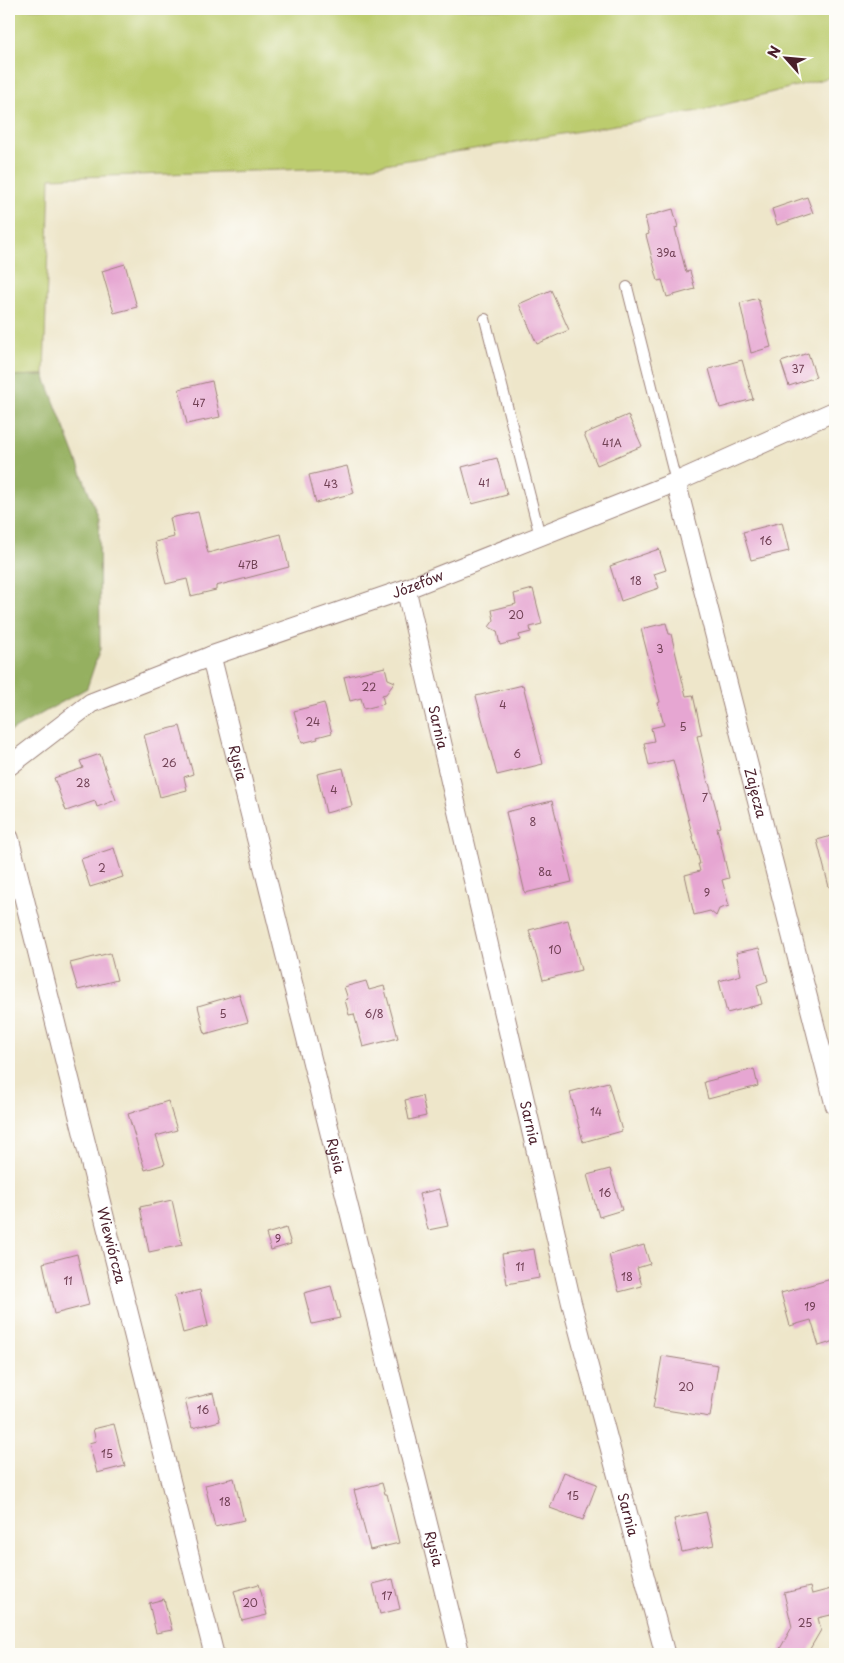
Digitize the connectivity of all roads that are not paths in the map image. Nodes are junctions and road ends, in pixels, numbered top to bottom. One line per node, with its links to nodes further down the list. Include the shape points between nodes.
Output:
1 (627, 287): 4 (lane)
2 (486, 319): 5 (lane)
3 (835, 411): 4 (street, Józefów)
4 (676, 482): 5 (street, Józefów); 10 (street, Zajęcza)
5 (540, 536): 6 (street, Józefów)
6 (406, 589): 7 (street, Józefów); 13 (street, Sarnia, via 571,1301)
7 (211, 656): 8 (street, Józefów, via 92,704); 12 (street, Rysia)
8 (9, 766)
9 (9, 838): 11 (street, Wiewiórcza)
10 (835, 1105)
11 (214, 1654)
12 (460, 1654)
13 (666, 1654)

